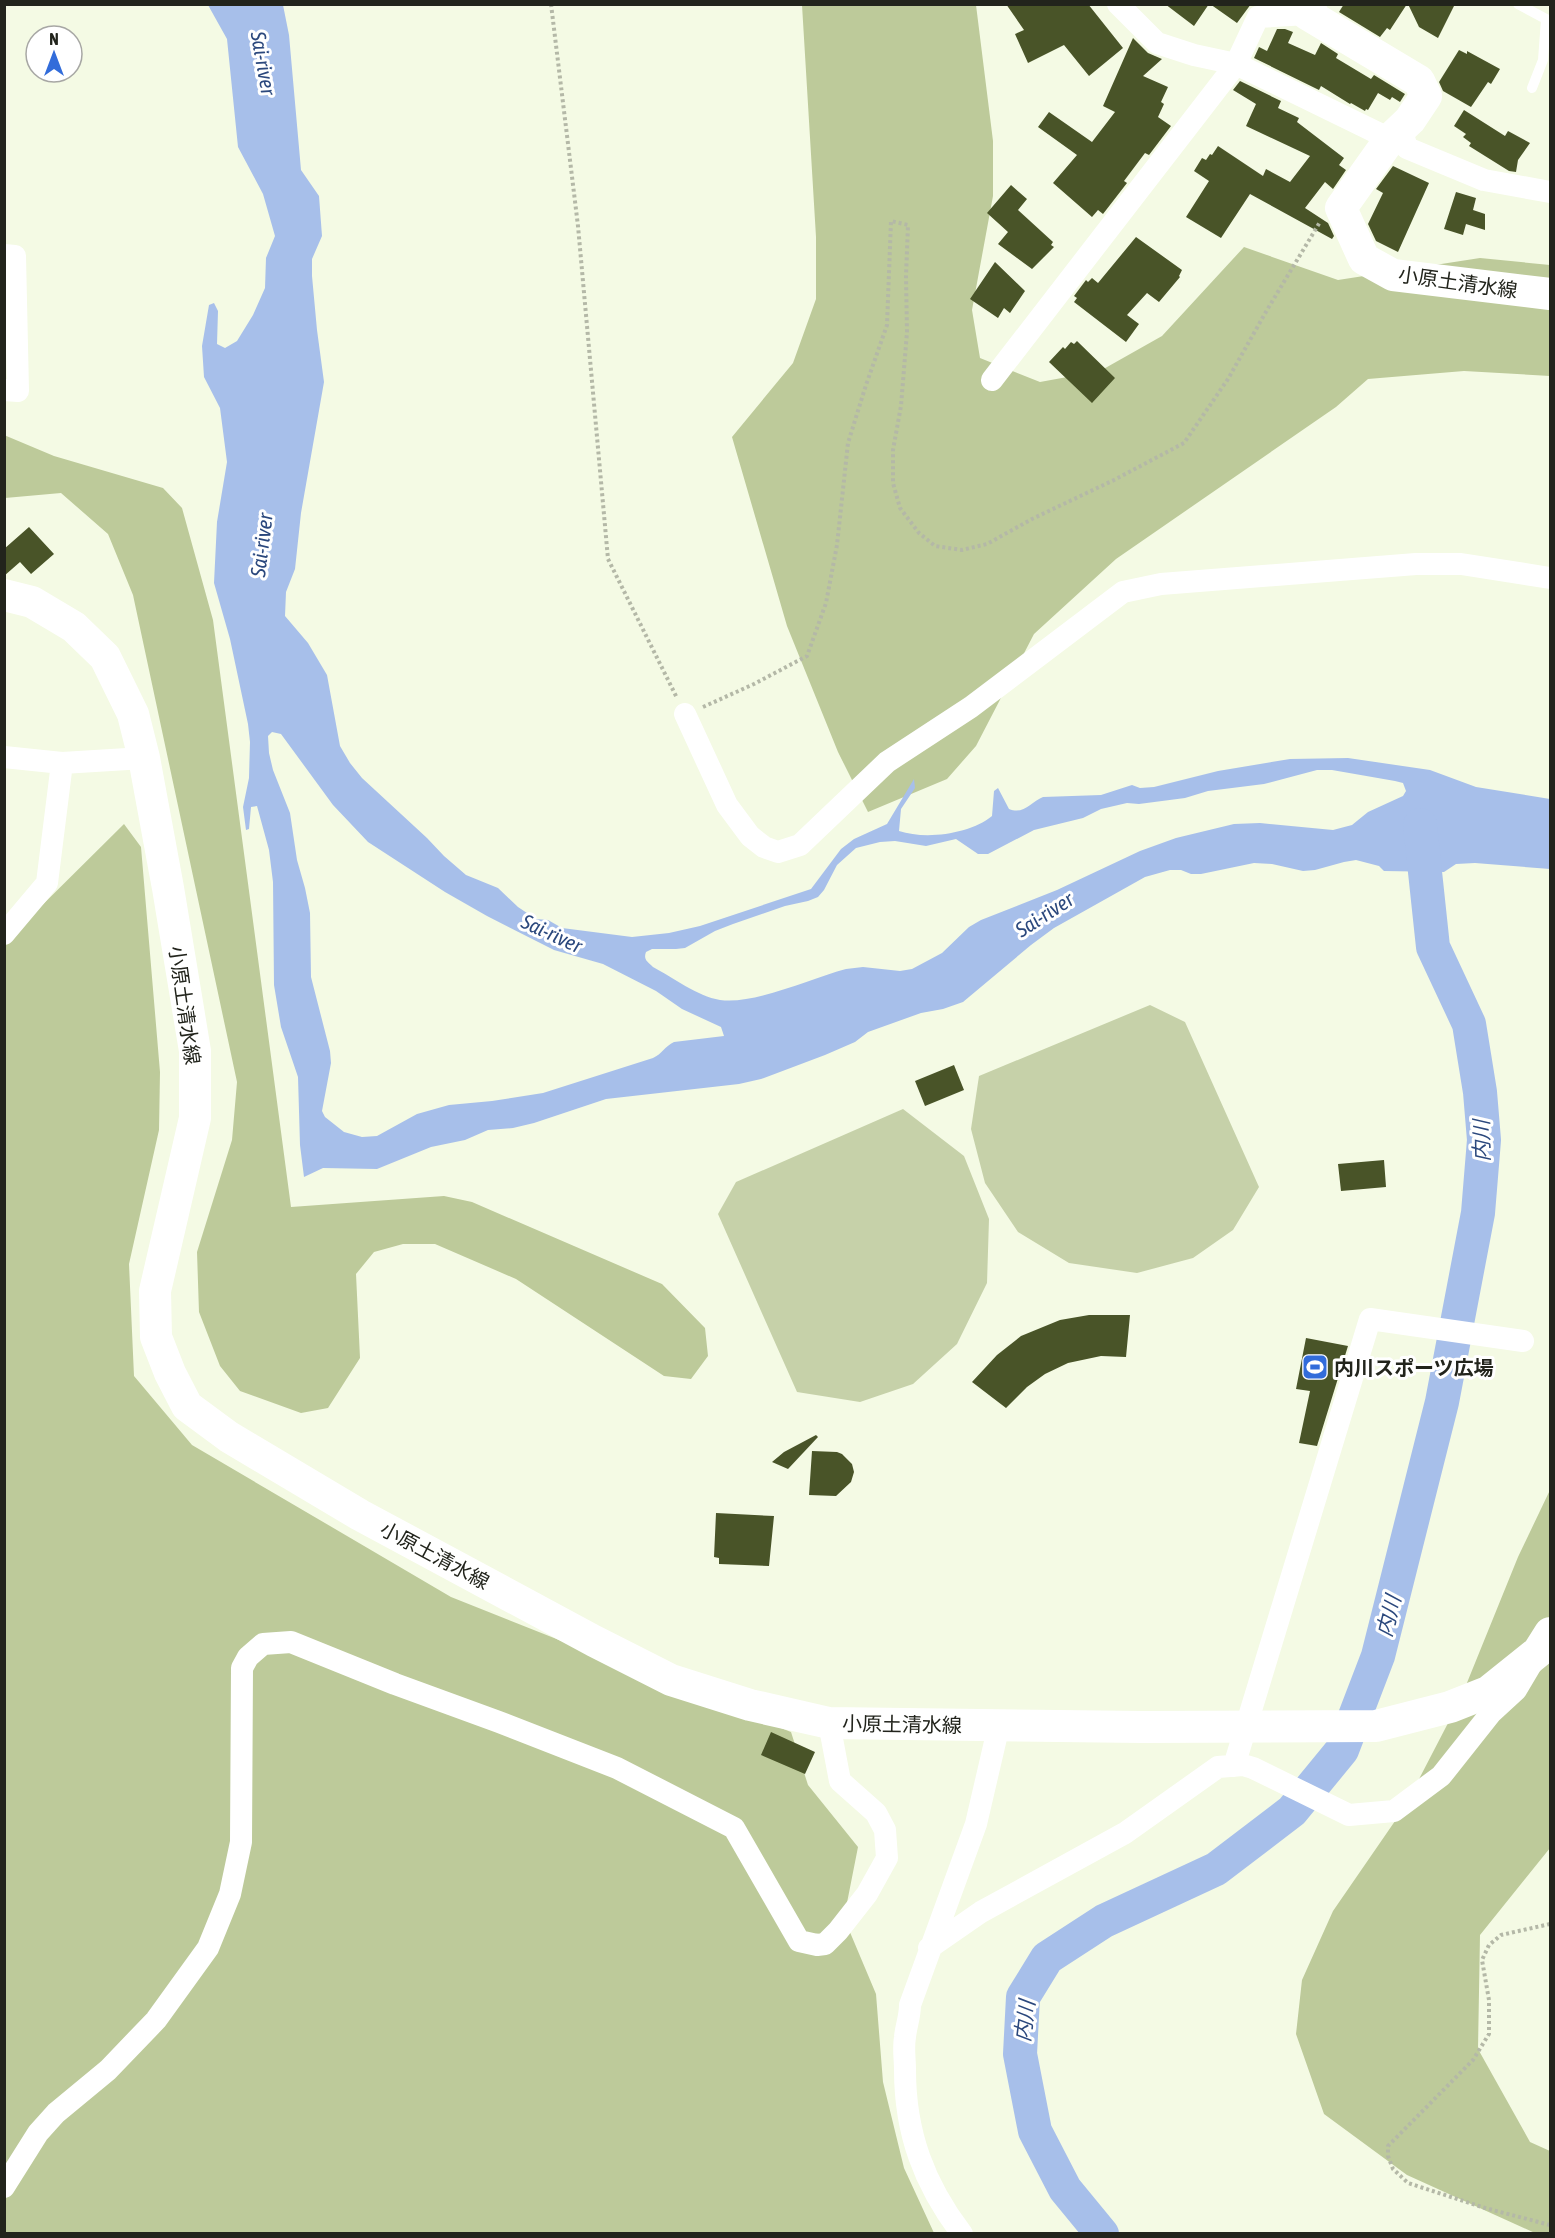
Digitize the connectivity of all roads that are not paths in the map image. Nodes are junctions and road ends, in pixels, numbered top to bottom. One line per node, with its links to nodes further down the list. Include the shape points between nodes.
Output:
1 (1118, 4): 5 (street, via 1157,43)
2 (1518, 4): 4 (lane)
3 (1309, 9): 5 (street, via 1258,17); 7 (main road, via 1419,81 1426,96)
4 (1549, 18): 6 (lane, via 1543,60)
5 (1236, 64): 7 (street); 11 (street)
6 (1532, 88)
7 (1395, 134): 8 (street, via 1407,148 1484,180); 10 (main road, 小原土清水線, via 1341,208 1364,259 1393,276)
8 (1551, 192)
9 (4, 255): 12 (street, via 15,256 18,391)
10 (1551, 294)
11 (992, 380)
12 (4, 390)
13 (1551, 578): 15 (street, via 1461,564 1416,564 1161,584 1123,592 971,707 887,762 800,845 777,852 750,836 727,805)
14 (4, 595): 17 (main road, 小原土清水線, via 32,602 74,627 105,657 134,714)
15 (685, 714)
16 (4, 757): 18 (street)
17 (144, 758): 18 (street); 22 (main road, 小原土清水線, via 195,1051 195,1118 155,1291 156,1337 188,1406 229,1437 360,1515 662,1675 750,1705)
18 (62, 763): 19 (street, via 47,883)
19 (4, 934)
20 (1523, 1341): 24 (street, via 1370,1319)
21 (1544, 1643): 23 (main road, 小原土清水線, via 1488,1692 1450,1707 1376,1726); 24 (street, via 1516,1690 1491,1713 1441,1776 1394,1811 1349,1815)
22 (829, 1723): 23 (main road, 小原土清水線); 26 (street, via 840,1781 876,1813 885,1830 886,1858 867,1894 825,1944 817,1945 799,1941 734,1828 617,1768 499,1722 291,1642 262,1644 242,1668 241,1842 230,1894 208,1948 156,2020 38,2133)
23 (999, 1725): 25 (street, via 976,1824)
24 (1244, 1767): 25 (street, via 1218,1767 1125,1833 981,1912)
25 (930, 1948): 27 (street, via 910,2005 904,2038 904,2097 915,2149 930,2185)
26 (4, 2187)
27 (962, 2234)

